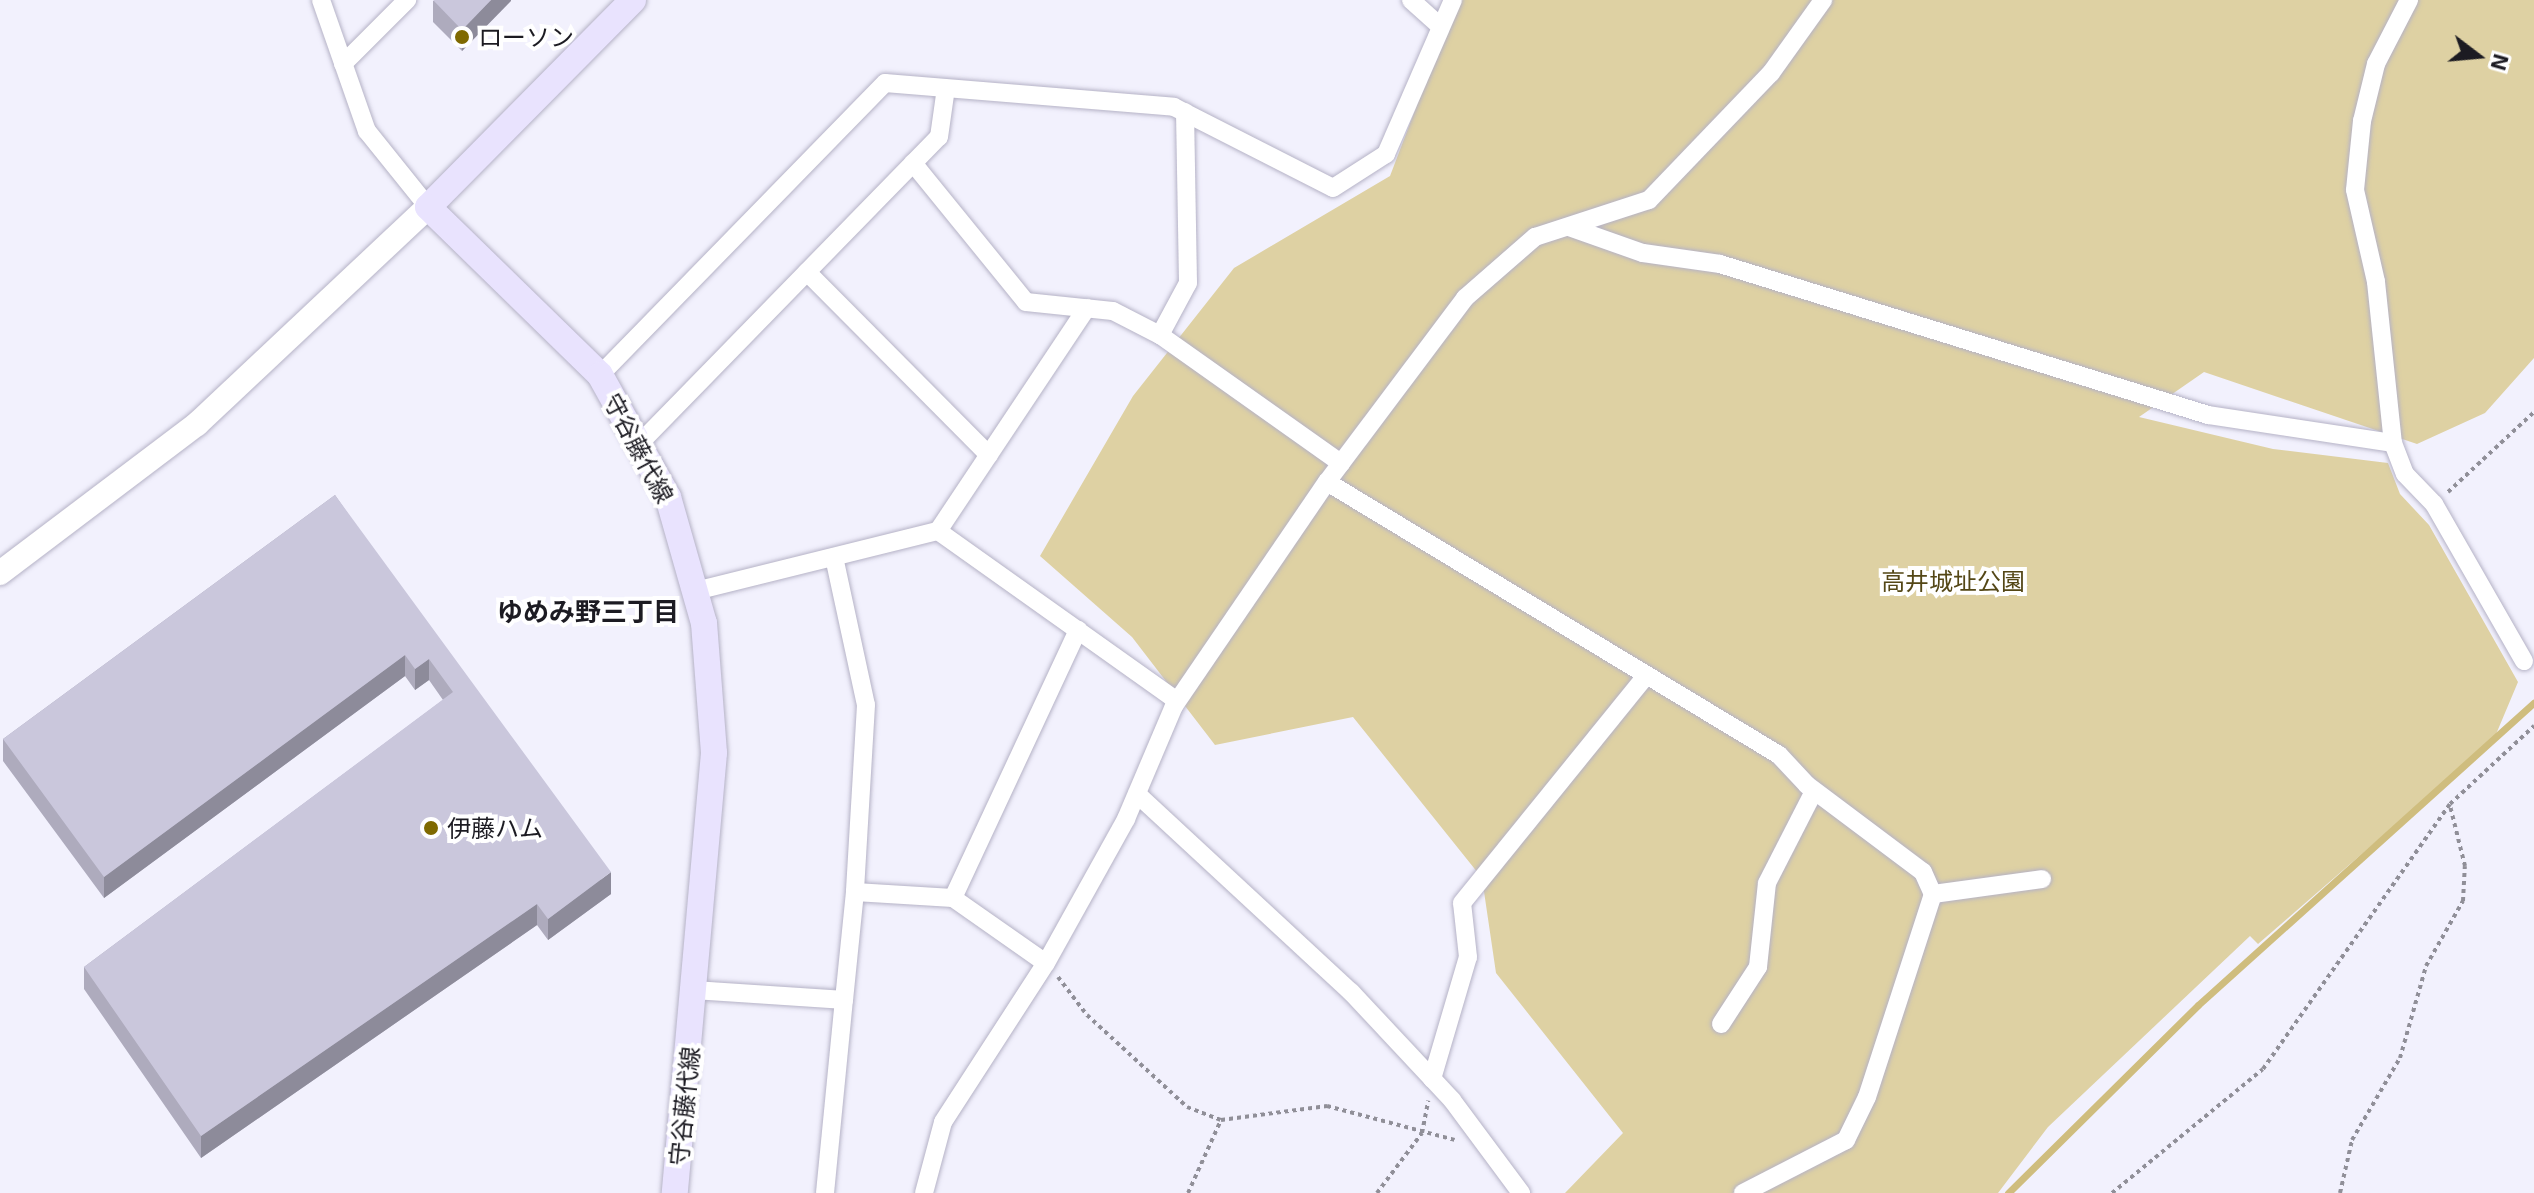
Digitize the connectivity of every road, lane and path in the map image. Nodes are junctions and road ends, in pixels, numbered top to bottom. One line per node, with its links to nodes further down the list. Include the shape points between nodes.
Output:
1 (321, 0): 9 (street)
2 (407, 0): 9 (street)
3 (633, 0): 13 (main road)
4 (1411, 0): 8 (street)
5 (1453, 0): 8 (street)
6 (1823, 0): 14 (street, via 1771,73 1649,200)
7 (2409, 0): 20 (street, via 2376,64 2362,121 2355,190 2376,282)
8 (1438, 24): 11 (street, via 1386,154 1333,188)
9 (343, 64): 13 (street, via 367,131)
10 (946, 88): 11 (street); 12 (street, via 939,137); 18 (street, via 885,83)
11 (1185, 112): 17 (street, via 1188,283)
12 (913, 163): 15 (street); 16 (street, via 1026,302)
13 (428, 207): 18 (main road, 守谷藤代線); 28 (street, via 197,424)
14 (1569, 227): 20 (street, via 1643,253 1720,264 2208,415); 23 (street, via 1535,237 1465,298)
15 (807, 272): 21 (street); 22 (street)
16 (1087, 308): 17 (street, via 1113,311); 22 (street)
17 (1160, 335): 23 (street)
18 (600, 375): 21 (main road, 守谷藤代線)
19 (2534, 412): 25 (path)
20 (2393, 443): 25 (street, via 2405,474)
21 (639, 444): 29 (main road, 守谷藤代線, via 668,497)
22 (989, 455): 26 (street)
23 (1341, 463): 24 (street)
24 (1327, 482): 32 (street); 33 (street)
25 (2434, 504): 31 (street)
26 (938, 531): 27 (street); 30 (street)
27 (834, 557): 29 (street); 39 (street, via 866,705)
28 (0, 573)
29 (695, 591): 43 (main road, 守谷藤代線, via 704,623 714,753)
30 (1078, 630): 33 (street); 41 (street)
31 (2524, 661)
32 (1645, 677): 35 (street, via 1779,755); 46 (street, via 1462,903 1468,957)
33 (1177, 701): 36 (street)
34 (2534, 726): 37 (path)
35 (1814, 791): 40 (street, via 1923,872); 45 (street, via 1767,883 1758,967)
36 (1137, 794): 42 (street); 46 (street, via 1351,992)
37 (2450, 804): 57 (path, via 2263,1069); 58 (path, via 2465,866 2463,901 2426,966 2400,1058 2352,1140)
38 (2042, 879): 40 (street)
39 (855, 892): 41 (street); 44 (street)
40 (1933, 894): 56 (street, via 1867,1097 1846,1140)
41 (953, 898): 42 (street)
42 (1046, 963): 47 (path, via 1087,1015 1187,1107); 52 (street, via 943,1122)
43 (695, 990): 44 (street); 50 (main road, 守谷藤代線)
44 (844, 1000): 51 (street)
45 (1721, 1024)
46 (1432, 1079): 48 (path); 49 (street)
47 (1221, 1120): 48 (path, via 1327,1106); 53 (path)
48 (1422, 1133): 49 (path); 54 (path)
49 (1488, 1147): 55 (street)
50 (675, 1193)
51 (825, 1193)
52 (924, 1193)
53 (1188, 1193)
54 (1377, 1193)
55 (1521, 1193)
56 (1743, 1193)
57 (2112, 1193)
58 (2340, 1193)

